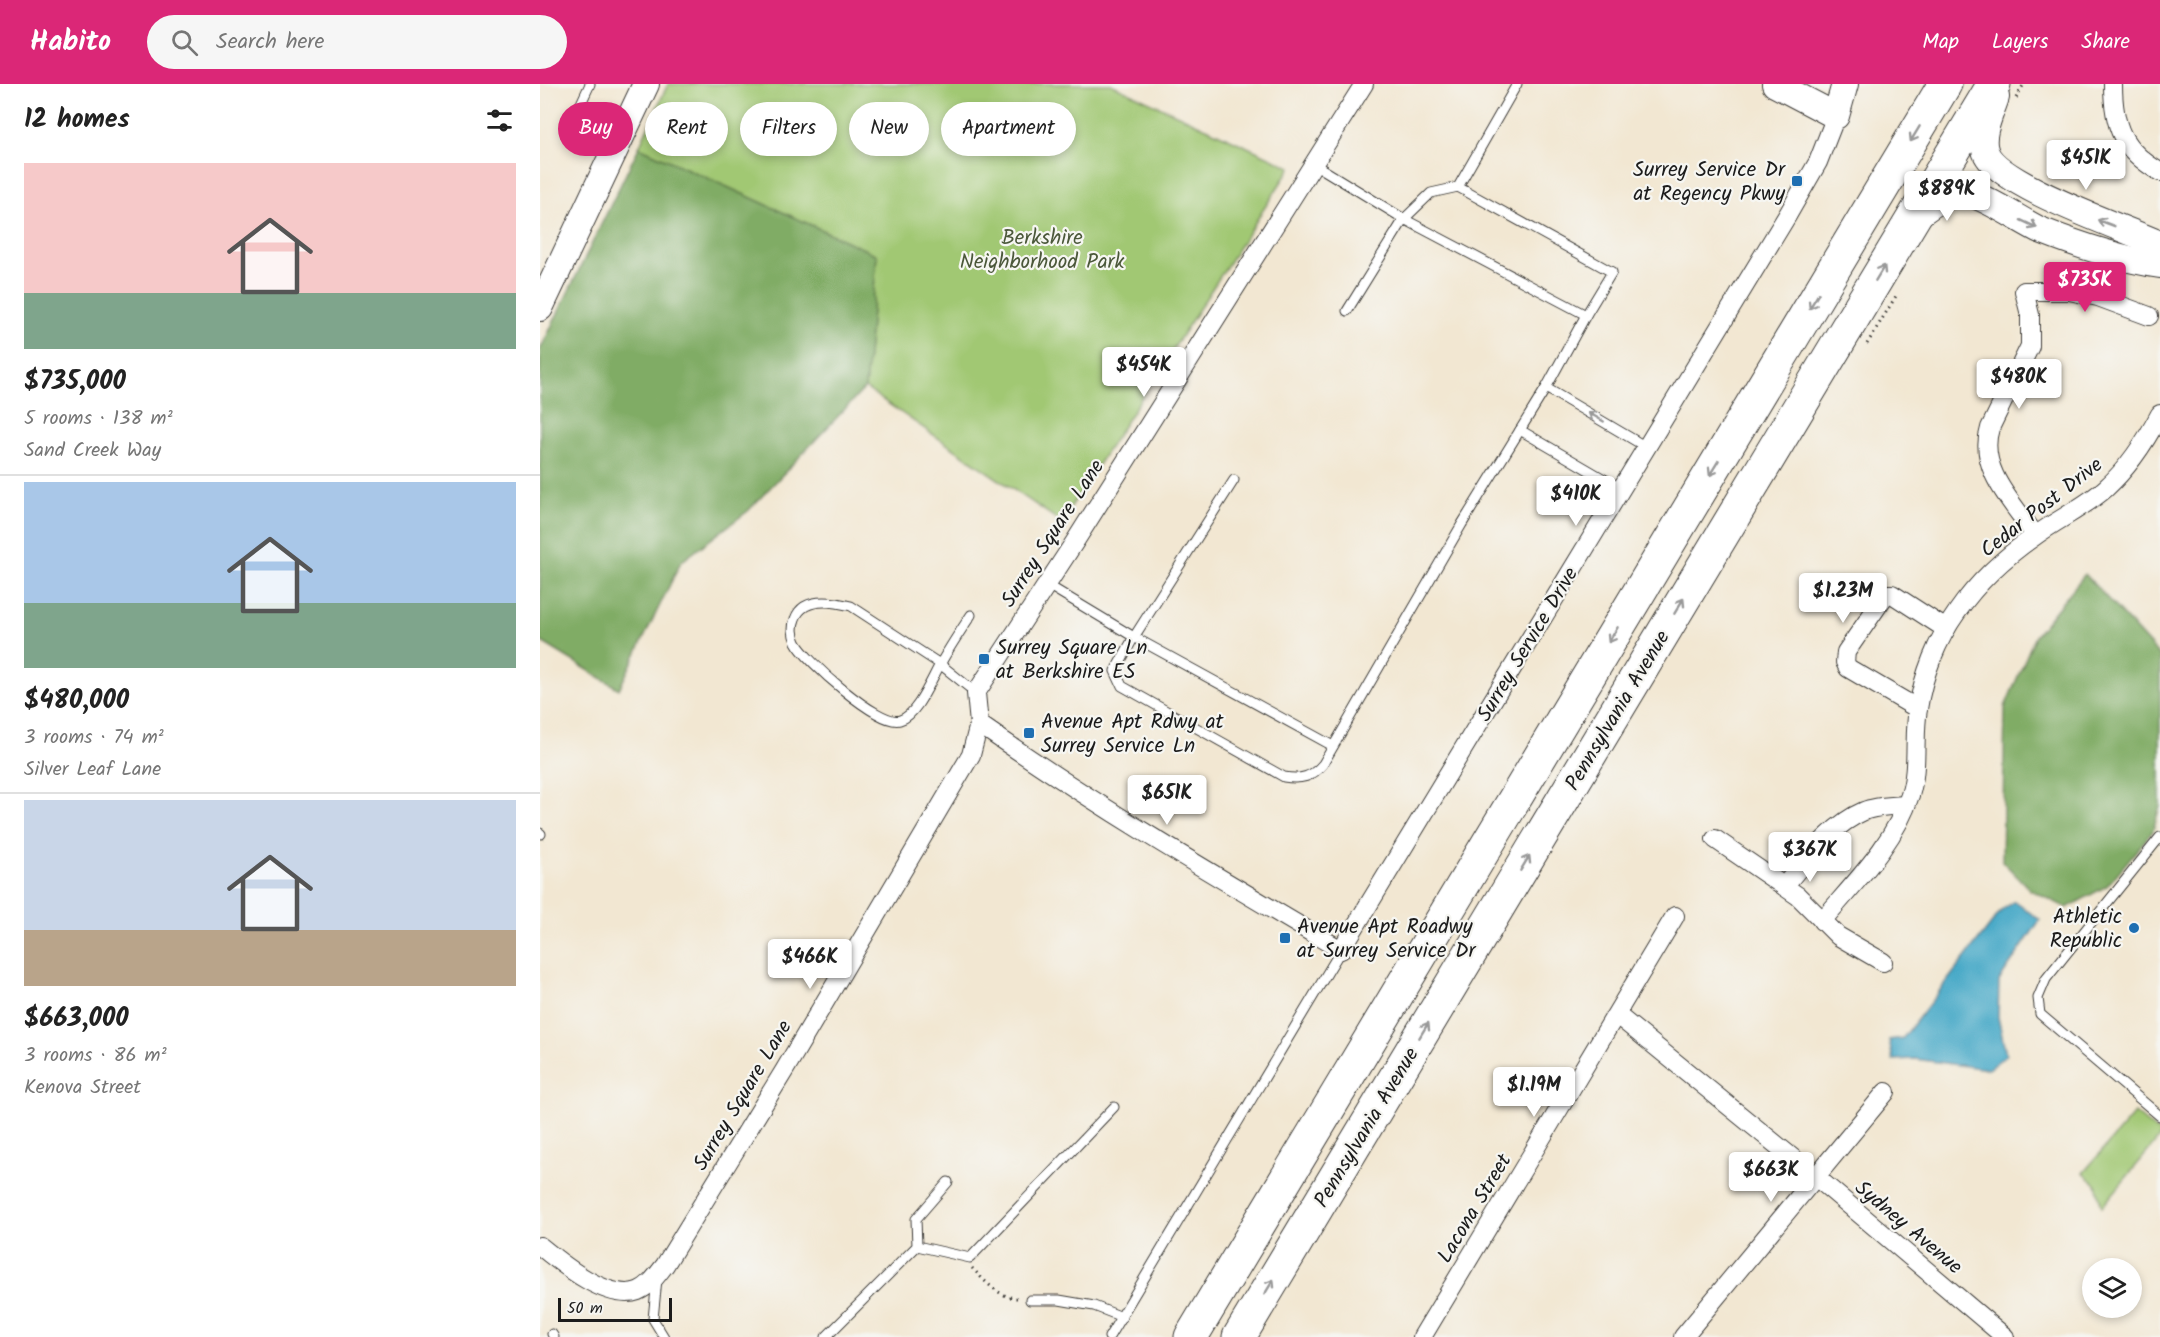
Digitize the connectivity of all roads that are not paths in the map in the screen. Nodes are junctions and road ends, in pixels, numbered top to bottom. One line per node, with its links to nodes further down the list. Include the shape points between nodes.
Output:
1 (590, 84): 11 (lane)
2 (646, 84): 12 (street)
3 (1364, 84): 15 (street, Surrey Square Lane)
4 (1517, 84): 17 (lane)
5 (1775, 84): 13 (street)
6 (1845, 84): 13 (street, Surrey Service Drive)
7 (1945, 84): 64 (highway, Pennsylvania Avenue, one-way to 64)
8 (1994, 84): 18 (highway, Pennsylvania Avenue)
9 (2001, 84): 20 (street, one-way to 9, via 2071,208 1990,162 1984,138)
10 (2113, 84): 16 (street, via 2118,129 2139,158)
11 (582, 102)
12 (633, 111)
13 (1836, 116): 29 (street, Surrey Service Drive, via 1802,189)
14 (612, 156): 22 (street)
15 (1314, 164): 19 (lane); 33 (street, Surrey Square Lane)
16 (2160, 172)
17 (1458, 187): 19 (lane, via 1431,193); 24 (lane, via 1612,273)
18 (1913, 218): 21 (street, one-way to 21, via 1947,196 1966,193 2040,230); 65 (highway, Pennsylvania Avenue, one-way to 18)
19 (1404, 219): 23 (lane); 24 (lane)
20 (2160, 244)
21 (2160, 265)
22 (540, 308)
23 (1347, 311)
24 (1586, 315): 26 (lane)
25 (2149, 316): 32 (street, via 2069,291 2024,291 2030,315 2030,346 1990,428 1987,457 1994,474)
26 (1546, 388): 28 (lane); 29 (lane, one-way to 26)
27 (2160, 414): 32 (street, Cedar Post Drive, via 2132,459 2106,488)
28 (1520, 430): 31 (lane); 41 (lane)
29 (1646, 447): 31 (street, Surrey Service Drive)
30 (1233, 480): 36 (lane)
31 (1621, 489): 48 (street, Surrey Service Drive)
32 (2036, 535): 35 (street, Cedar Post Drive, via 1991,573)
33 (1046, 584): 36 (lane); 38 (street, Surrey Square Lane)
34 (971, 615): 37 (lane)
35 (1946, 629): 39 (street, Cedar Post Drive, via 1929,668); 39 (street, via 1892,594 1886,594 1846,652 1848,668)
36 (1134, 637): 41 (lane); 41 (lane, via 1115,671 1122,686 1284,777 1314,775)
37 (940, 664): 37 (lane, via 851,606 818,602 804,606 794,622 796,642 809,659 842,689 891,720 908,716); 38 (lane)
38 (976, 693): 40 (street, Surrey Square Lane)
39 (1918, 709): 42 (street, Cedar Post Drive, via 1913,785)
40 (979, 724): 48 (street, via 1144,833); 58 (street, Surrey Square Lane, via 971,754)
41 (1333, 747)
42 (1906, 805): 45 (street, via 1868,809 1852,817 1815,849); 47 (street, Cedar Post Drive, via 1885,843)
43 (2160, 837): 53 (lane, via 2046,979 2038,998 2040,1014)
44 (1714, 839): 45 (street)
45 (1785, 885): 47 (street)
46 (1675, 916): 50 (street, Lacona Street)
47 (1822, 921): 49 (street, via 1846,942)
48 (1341, 950): 60 (lane)
49 (1882, 962)
50 (1617, 1015): 54 (street, Sydney Avenue); 66 (street, Lacona Street)
51 (1886, 1092): 54 (street)
52 (1114, 1107): 57 (lane, via 970,1258)
53 (2160, 1116)
54 (1816, 1177): 67 (street); 68 (street, Sydney Avenue)
55 (948, 1182): 57 (lane, via 916,1219)
56 (540, 1246): 58 (street, via 567,1268 615,1292 638,1291)
57 (917, 1246): 62 (lane)
58 (662, 1270): 61 (lane, via 653,1319)
59 (1028, 1298): 60 (lane, via 1094,1306)
60 (1122, 1317): 63 (lane)
61 (664, 1337)
62 (826, 1337)
63 (1109, 1337)
64 (1191, 1337)
65 (1239, 1337)
66 (1422, 1337)
67 (1683, 1337)
68 (2005, 1337)

